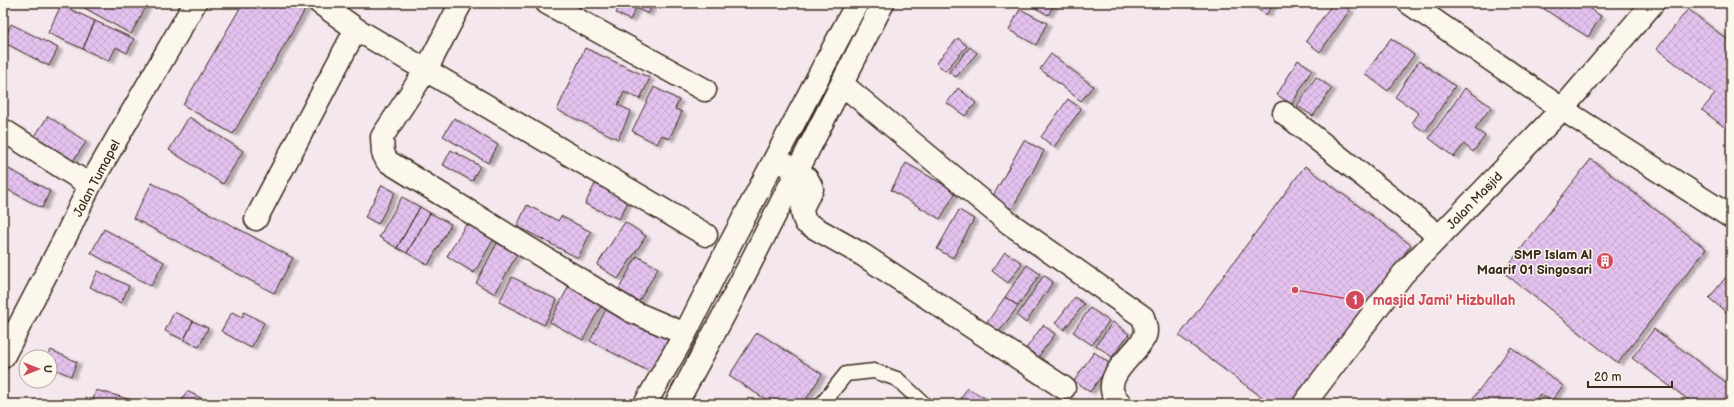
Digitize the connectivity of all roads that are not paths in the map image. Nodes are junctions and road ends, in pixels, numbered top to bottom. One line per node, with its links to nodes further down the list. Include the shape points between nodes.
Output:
1 (195, 3): 18 (street, Jalan Tumapel)
2 (320, 3): 9 (street)
3 (461, 3): 10 (street)
4 (547, 3): 12 (street)
5 (857, 3): 16 (street)
6 (883, 3): 11 (street)
7 (1409, 3): 13 (street)
8 (1653, 3): 13 (street, Jalan Masjid)
9 (356, 29): 10 (street); 20 (street)
10 (426, 70): 21 (street); 23 (street, via 382,137 383,153 387,161 631,311)
11 (842, 84): 17 (street); 30 (street, via 1009,223 1144,317 1147,329 1144,338 1119,368 1112,382 1112,391)
12 (705, 90)
13 (1562, 109): 19 (street); 22 (street, Jalan Masjid)
14 (1284, 113): 22 (street)
15 (3, 130): 18 (street)
16 (775, 159): 17 (street); 23 (street)
17 (797, 171): 25 (street, via 805,175 812,189 801,208 806,223 863,256); 27 (street)
18 (90, 185): 24 (street, Jalan Tumapel)
19 (1731, 217)
20 (256, 219)
21 (706, 235)
22 (1439, 236): 31 (street, Jalan Masjid, via 1403,274)
23 (685, 334): 26 (street)
24 (3, 357)
25 (1064, 388)
26 (645, 404)
27 (676, 404)
28 (822, 404): 29 (lane, via 846,374 874,371 897,379)
29 (924, 404)
30 (1121, 404)
31 (1304, 404)

